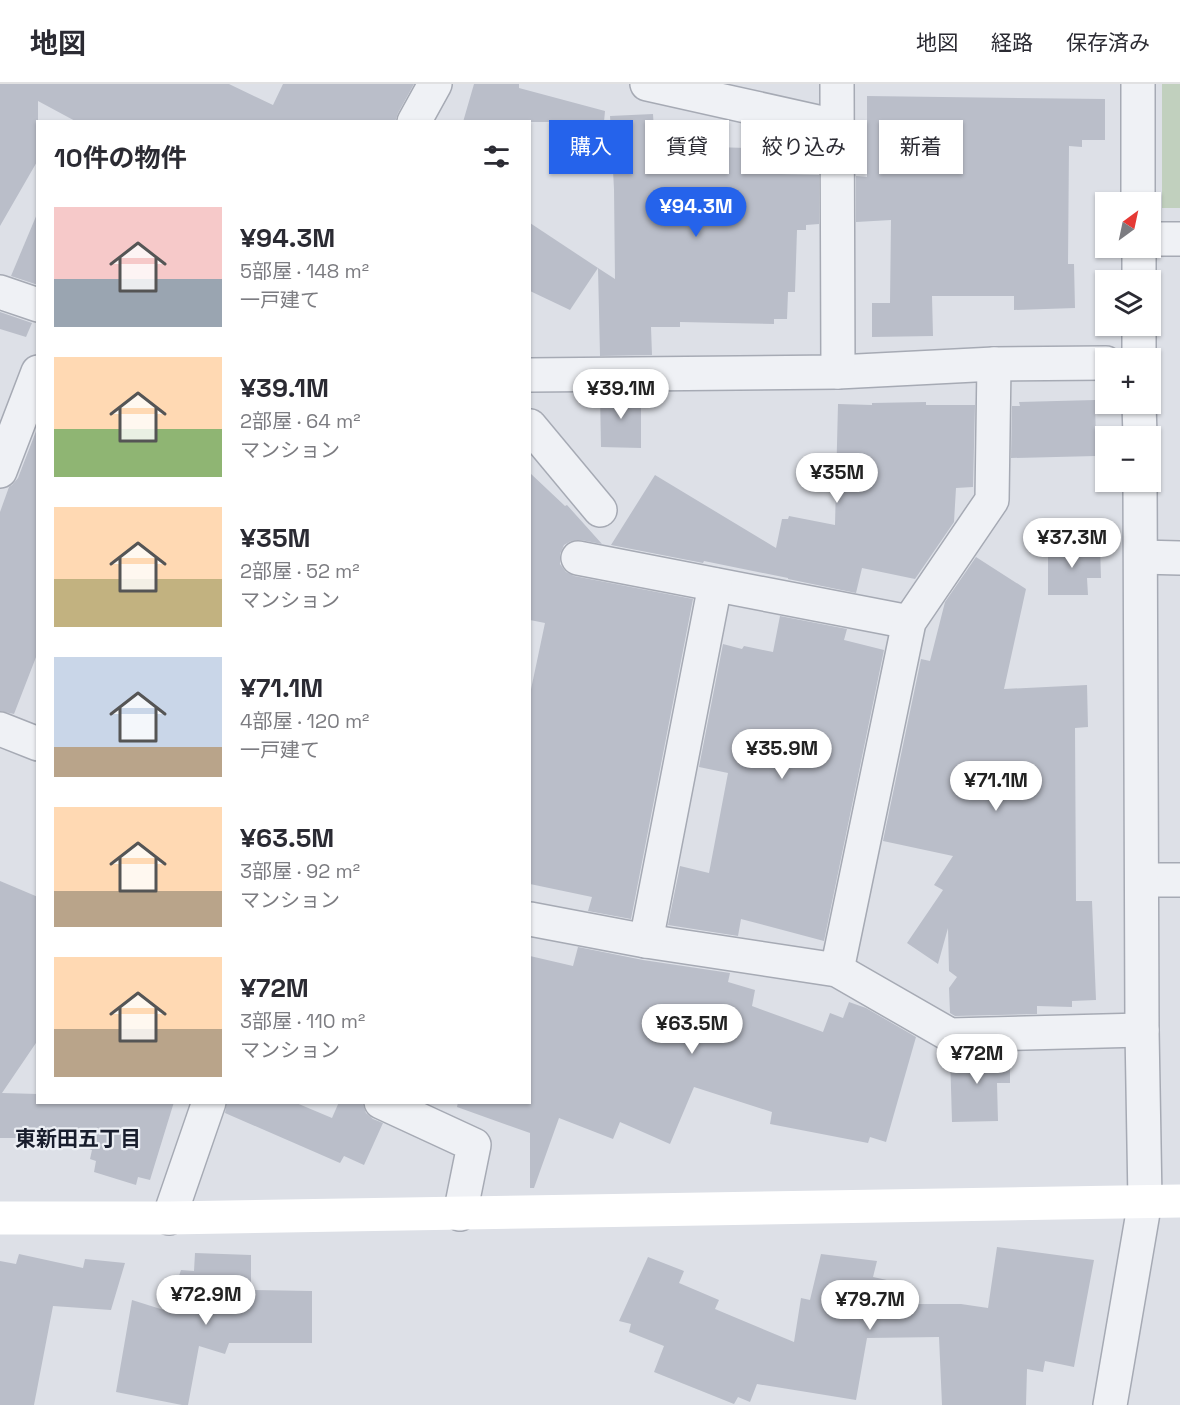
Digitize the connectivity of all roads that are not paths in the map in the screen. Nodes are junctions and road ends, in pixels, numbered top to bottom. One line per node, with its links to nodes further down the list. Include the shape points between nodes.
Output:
1 (435, 84): 5 (street)
2 (647, 84): 6 (street)
3 (837, 84): 7 (street)
4 (1138, 84): 9 (street)
5 (415, 120)
6 (809, 120)
7 (836, 120)
8 (836, 174): 16 (street)
9 (1138, 192)
10 (1161, 239): 11 (street)
11 (1180, 239)
12 (0, 292): 13 (street)
13 (36, 304)
14 (1095, 363): 15 (street)
15 (994, 364): 16 (street); 27 (street, via 992,501)
16 (838, 372): 17 (street)
17 (531, 375)
18 (36, 377): 20 (street)
19 (531, 427): 22 (street)
20 (0, 471)
21 (1140, 492): 23 (street)
22 (600, 510)
23 (1141, 557): 25 (street); 30 (street)
24 (578, 558): 26 (street)
25 (1180, 558)
26 (715, 585): 27 (street); 33 (street)
27 (909, 622): 34 (street)
28 (0, 729): 29 (street)
29 (36, 743)
30 (1142, 880): 31 (street); 35 (street)
31 (1180, 880)
32 (531, 920): 33 (street)
33 (646, 941): 34 (street)
34 (837, 969): 35 (street, via 950,1035)
35 (1142, 1030): 38 (street)
36 (208, 1104): 42 (street)
37 (385, 1104): 40 (street, via 474,1145)
38 (1145, 1201): 39 (street); 40 (street); 43 (street)
39 (1180, 1201)
40 (460, 1214): 42 (street)
41 (0, 1218): 42 (street)
42 (169, 1218)
43 (1110, 1405)

